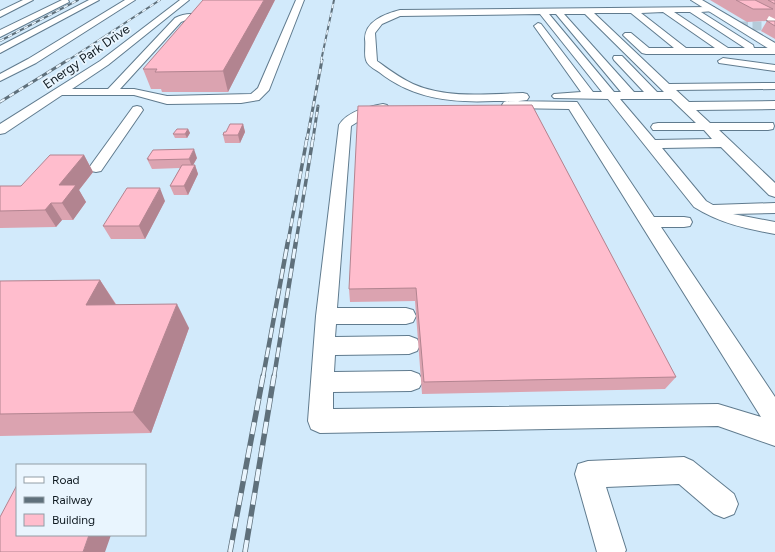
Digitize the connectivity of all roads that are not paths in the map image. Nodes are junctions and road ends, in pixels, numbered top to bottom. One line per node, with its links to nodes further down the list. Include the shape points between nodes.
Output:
1 (29, 0): 18 (street)
2 (68, 0): 24 (street)
3 (94, 0): 29 (street)
4 (131, 0): 37 (street)
5 (185, 0): 40 (street, Energy Park Drive, via 104,62)
6 (300, 0): 41 (street, via 259,95 242,99 167,100 136,89)
7 (735, 1): 21 (street)
8 (495, 4): 9 (street)
9 (692, 5): 10 (street); 11 (street); 27 (street)
10 (664, 6): 19 (street); 34 (street)
11 (709, 8): 28 (main road)
12 (542, 11): 13 (street); 17 (street); 44 (street)
13 (558, 11): 14 (street); 45 (street)
14 (572, 11): 15 (street); 20 (street)
15 (587, 11): 16 (street); 35 (street)
16 (602, 11): 19 (street, via 618,10); 31 (street)
17 (527, 12): 43 (street); 43 (street, via 392,15 371,30 371,60 378,68 402,84 419,92 438,96)
18 (0, 14)
19 (631, 15): 33 (street)
20 (583, 22)
21 (775, 22)
22 (0, 27): 24 (street)
23 (188, 27): 41 (street, via 198,14 178,20)
24 (12, 28): 25 (street)
25 (0, 34)
26 (654, 41): 32 (street)
27 (750, 47)
28 (775, 49): 34 (street)
29 (0, 50)
30 (610, 50): 42 (street)
31 (646, 51): 32 (street); 35 (street)
32 (667, 51): 33 (street)
33 (684, 51): 34 (street)
34 (726, 51)
35 (633, 55): 36 (street, via 694,57); 39 (street)
36 (775, 68)
37 (0, 78)
38 (775, 86): 39 (street)
39 (670, 91): 42 (street); 47 (street)
40 (59, 92): 41 (street); 52 (street, Energy Park Drive)
41 (111, 92)
42 (654, 95): 45 (street)
43 (590, 96): 44 (street)
44 (610, 96): 45 (street); 54 (street)
45 (630, 96)
46 (775, 105): 47 (street)
47 (686, 106): 49 (street)
48 (137, 110): 55 (street)
49 (706, 126): 50 (street); 51 (street); 53 (street)
50 (768, 126)
51 (658, 127)
52 (0, 130)
53 (724, 143): 54 (street); 56 (street)
54 (650, 144): 58 (street, via 695,200)
55 (96, 168)
56 (775, 192)
57 (775, 208): 58 (street)
58 (706, 209): 61 (street, via 730,219)
59 (649, 222): 60 (street); 62 (street, via 573,105 404,106 363,112 348,120 345,125); 68 (street)
60 (684, 222)
61 (775, 228)
62 (326, 316): 63 (street); 65 (street)
63 (406, 316)
64 (409, 345): 65 (street)
65 (324, 346): 67 (street)
66 (411, 380): 67 (street)
67 (322, 382): 69 (street, via 320,421 718,415)
68 (775, 418)
69 (775, 434)
70 (724, 504): 71 (street, via 684,470 588,474)
71 (611, 550)

